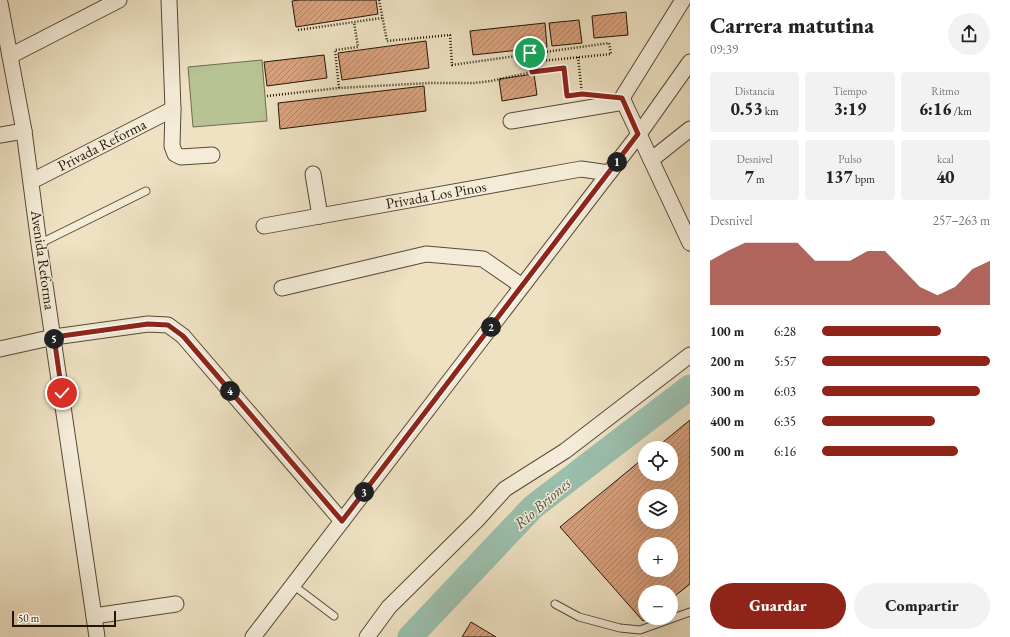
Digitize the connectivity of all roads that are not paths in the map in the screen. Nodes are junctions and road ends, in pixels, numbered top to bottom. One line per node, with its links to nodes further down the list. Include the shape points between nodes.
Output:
1 (119, 0): 5 (street)
2 (169, 0): 8 (street)
3 (683, 0): 7 (street, via 622,98)
4 (0, 2): 5 (street, Avenida Reforma)
5 (10, 56): 11 (street, Avenida Reforma)
6 (690, 62): 12 (street)
7 (624, 102): 9 (street); 12 (street)
8 (173, 109): 14 (street, via 174,154 181,157); 18 (street, Privada Reforma)
9 (511, 121)
10 (690, 129): 15 (street)
11 (24, 131): 13 (street); 18 (street, Avenida Reforma)
12 (638, 134): 15 (street); 16 (street)
13 (0, 135)
14 (212, 155)
15 (651, 160): 22 (street)
16 (609, 173): 20 (street, Privada Los Pinos, via 582,169); 24 (street)
17 (313, 174): 20 (street)
18 (32, 181): 23 (street, Avenida Reforma)
19 (146, 192): 23 (lane)
20 (320, 216): 21 (street, Privada Los Pinos)
21 (264, 226)
22 (690, 242)
23 (39, 244): 26 (street, Avenida Reforma)
24 (522, 286): 25 (street, via 483,260 426,254); 29 (street)
25 (282, 288)
26 (54, 337): 27 (street); 29 (street, via 148,324 168,325 183,336); 34 (street, Avenida Reforma)
27 (0, 349)
28 (690, 355): 38 (street, via 565,450 505,489 389,607)
29 (342, 521): 30 (street)
30 (293, 585): 35 (lane); 37 (street)
31 (176, 604): 34 (street)
32 (555, 604): 33 (lane, via 579,617 620,628 640,630)
33 (690, 612)
34 (94, 616): 36 (street, Avenida Reforma)
35 (334, 616)
36 (97, 637)
37 (253, 637)
38 (367, 637)

